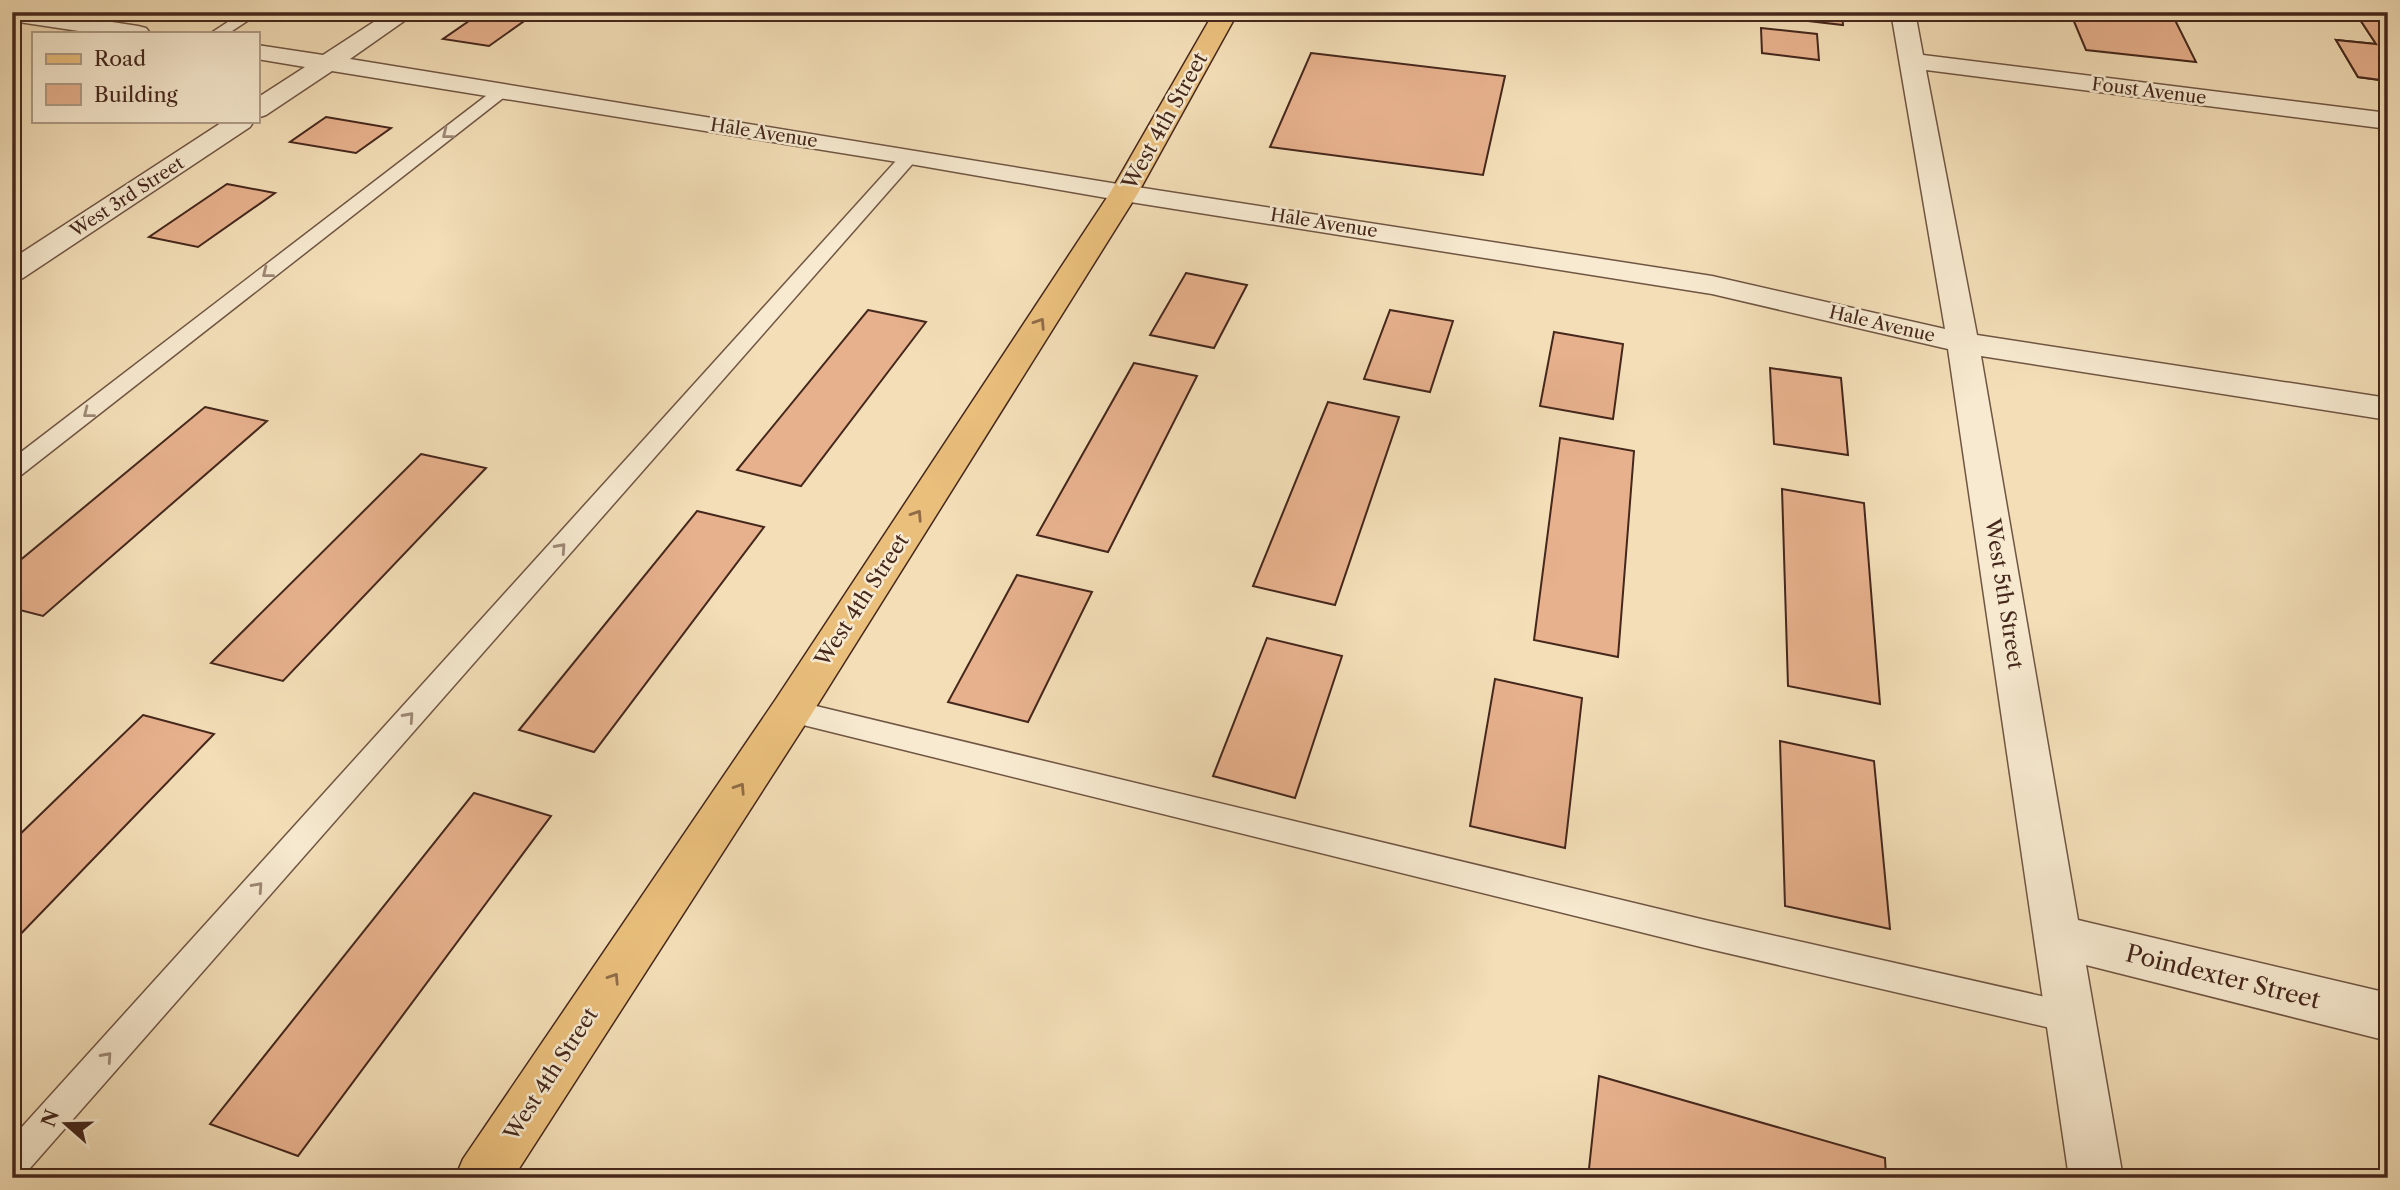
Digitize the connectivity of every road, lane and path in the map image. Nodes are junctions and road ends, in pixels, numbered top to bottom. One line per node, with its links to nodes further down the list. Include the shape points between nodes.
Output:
1 (254, 12): 7 (lane)
2 (405, 12): 10 (street)
3 (1226, 12): 16 (main road, West 4th Street)
4 (1903, 12): 9 (street, West 5th Street)
5 (12, 14): 6 (street)
6 (131, 32)
7 (221, 32)
8 (259, 52): 10 (street, Hale Avenue)
9 (1910, 61): 13 (street, Foust Avenue); 18 (street, West 5th Street)
10 (327, 64): 11 (street, Hale Avenue); 12 (street)
11 (501, 92): 15 (street, Hale Avenue); 20 (lane, one-way to 20)
12 (259, 109)
13 (2388, 121)
14 (239, 122): 17 (street, West 3rd Street)
15 (910, 156): 16 (street, Hale Avenue); 25 (lane, one-way to 15)
16 (1124, 193): 18 (street, Hale Avenue, via 1712,285); 21 (main road, West 4th Street, one-way to 16)
17 (12, 272)
18 (1963, 342): 19 (street, Hale Avenue); 22 (street, West 5th Street)
19 (2388, 409)
20 (12, 471)
21 (791, 711): 24 (lane, via 1705,934); 26 (main road, West 4th Street, one-way to 21)
22 (2059, 937): 23 (street, Poindexter Street); 24 (street, West 5th Street)
23 (2388, 1017)
24 (2072, 1018): 27 (street, West 5th Street)
25 (12, 1163)
26 (482, 1178)
27 (2096, 1178)

